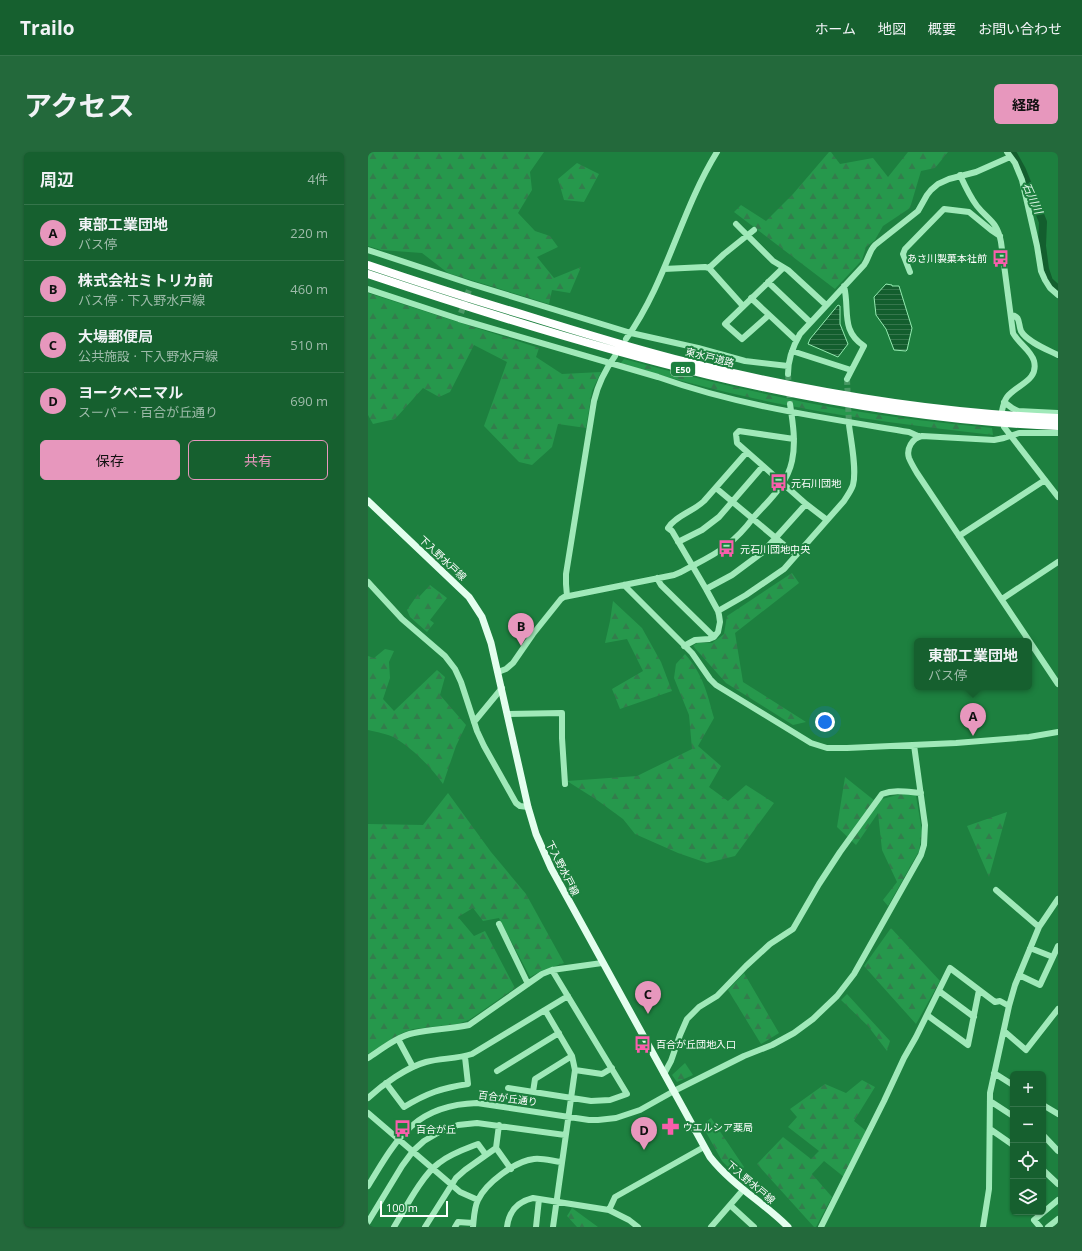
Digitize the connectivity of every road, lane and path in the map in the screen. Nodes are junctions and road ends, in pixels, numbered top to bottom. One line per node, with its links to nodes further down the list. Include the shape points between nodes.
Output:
1 (717, 152): 12 (street, via 698,186)
2 (1009, 155): 3 (street, via 976,172); 18 (street, via 1022,180 1041,271 1050,288)
3 (960, 175): 7 (street, via 973,200 994,223); 16 (street, via 931,190 918,211 875,245 864,265)
4 (736, 224): 6 (street)
5 (754, 230): 6 (street)
6 (747, 236): 10 (street); 11 (street, via 773,262)
7 (1000, 236): 13 (street, via 969,212 944,208 905,249 903,254); 23 (street)
8 (368, 250): 25 (street, via 470,287)
9 (368, 265): 41 (highway, 東水戸道路 / E50, via 588,334 731,372 883,402)
10 (709, 268): 12 (street); 21 (street)
11 (783, 268): 15 (street); 20 (street)
12 (664, 269): 25 (street, via 648,305)
13 (910, 272)
14 (368, 274): 41 (highway, 東水戸道路 / E50, via 586,343 730,380 882,410 943,418)
15 (768, 282): 19 (street); 24 (street)
16 (844, 286): 20 (street); 33 (street, via 847,321 852,335 864,346)
17 (368, 289): 31 (street)
18 (1058, 295)
19 (751, 298): 21 (street); 22 (street)
20 (826, 305): 24 (street)
21 (743, 306): 22 (street, via 725,324 742,339)
22 (769, 315): 27 (street)
23 (1011, 315): 29 (street, via 1018,318 1022,332 1033,343); 36 (street, via 1013,333 1034,360 1034,371 1028,381)
24 (810, 322): 27 (street)
25 (631, 332): 26 (street); 32 (street, via 745,361)
26 (626, 339)
27 (796, 340): 28 (street)
28 (792, 350): 32 (street); 33 (street)
29 (1058, 355)
30 (615, 356): 31 (street)
31 (610, 364): 38 (street, via 676,384); 69 (street, via 599,383 594,401 566,574)
32 (788, 366): 34 (street)
33 (851, 370): 35 (street)
34 (788, 374)
35 (847, 379)
36 (1004, 402): 39 (street, via 1018,411); 41 (street)
37 (790, 404): 38 (street)
38 (791, 412): 45 (street, via 910,432); 47 (street)
39 (1058, 413)
40 (1058, 418): 41 (highway, 東水戸道路 / E50)
41 (1005, 419): 43 (highway, 東水戸道路 / E50); 46 (street)
42 (849, 425): 58 (street, via 853,485 844,501)
43 (1058, 426)
44 (1058, 433): 46 (street, via 1026,432)
45 (918, 436): 46 (street, via 994,440); 59 (street, via 910,445 909,459)
46 (1011, 436): 50 (street)
47 (794, 439): 48 (street, via 739,431 736,434 737,443); 51 (street, via 792,463)
48 (747, 452): 49 (street); 52 (street)
49 (763, 466): 51 (street); 55 (street)
50 (1045, 480): 53 (street); 59 (street)
51 (783, 483): 56 (street); 57 (street)
52 (716, 488): 55 (street); 61 (street, via 699,507 671,523 668,528)
53 (1058, 497)
54 (368, 500): 76 (main road, 下入野水戸線, via 464,591 474,604 486,626)
55 (733, 501): 57 (street); 61 (street, via 711,524)
56 (806, 504): 58 (street); 60 (street)
57 (753, 518): 60 (street); 64 (street, via 741,533 724,547)
58 (827, 520): 62 (street)
59 (959, 536): 70 (street)
60 (776, 538): 62 (street); 68 (street, via 764,552 732,575)
61 (678, 542): 64 (street)
62 (796, 555): 71 (street, via 784,569)
63 (1058, 562): 70 (street)
64 (692, 566): 65 (street, via 674,575); 68 (street)
65 (657, 578): 67 (street); 72 (street)
66 (368, 582): 80 (street, via 402,619 445,656 461,682)
67 (624, 585): 69 (street); 75 (street)
68 (706, 589): 71 (street)
69 (567, 596): 76 (street, via 558,602 509,667)
70 (1002, 599): 73 (street)
71 (718, 611): 72 (street, via 720,622)
72 (714, 637): 75 (street, via 694,640)
73 (1028, 638)
74 (1032, 645): 77 (street)
75 (684, 646): 82 (street, via 719,687 818,746 836,748)
76 (498, 672): 78 (main road, 下入野水戸線)
77 (1058, 684)
78 (502, 688): 79 (main road, 下入野水戸線); 80 (street)
79 (507, 714): 83 (street, via 562,713); 85 (main road, 下入野水戸線)
80 (474, 722): 85 (street, via 484,746 516,803)
81 (1058, 732): 82 (street, via 1010,739)
82 (914, 745): 84 (street, 百合が丘通り)
83 (565, 784)
84 (921, 793): 116 (street, via 889,791 882,794 840,852 793,929 770,944 717,996 699,1007 687,1020); 121 (street, 百合が丘通り, via 925,825 921,855 854,974 837,996 794,1034)
85 (528, 806): 93 (main road, 下入野水戸線, via 536,834 551,868)
86 (996, 890): 89 (street)
87 (1056, 901): 89 (street)
88 (499, 924): 96 (street)
89 (1038, 927): 91 (street)
90 (1058, 946): 92 (street)
91 (1030, 948): 92 (street); 95 (street)
92 (1056, 956): 95 (street, via 1040,986)
93 (602, 963): 94 (street); 116 (main road, 下入野水戸線)
94 (552, 970): 96 (street); 99 (street)
95 (1019, 975): 100 (street)
96 (528, 984): 107 (street, via 470,1024 414,1033)
97 (979, 990): 98 (street, via 950,968); 100 (street, via 995,1002 1000,1001); 104 (street)
98 (939, 991): 103 (street); 104 (street)
99 (568, 996): 102 (street); 112 (street)
100 (1009, 1006): 105 (street)
101 (1058, 1009): 105 (street, via 1026,1050)
102 (545, 1010): 106 (street); 109 (street)
103 (927, 1015): 104 (street, via 968,1045); 168 (street)
104 (974, 1017)
105 (1004, 1031): 115 (street)
106 (559, 1033): 108 (street); 114 (street)
107 (398, 1040): 110 (street); 111 (street)
108 (572, 1056): 113 (street); 120 (street, via 535,1079)
109 (465, 1057): 111 (street, via 426,1062); 117 (street, via 468,1084 423,1096 404,1107)
110 (368, 1058)
111 (413, 1067): 117 (street)
112 (612, 1068): 113 (street, via 602,1074); 123 (street, via 628,1094 600,1101)
113 (575, 1070): 123 (street)
114 (498, 1071)
115 (994, 1073): 118 (street); 124 (street)
116 (664, 1074): 121 (main road, 下入野水戸線)
117 (386, 1083): 122 (street)
118 (1010, 1083)
119 (508, 1088): 120 (street)
120 (534, 1092): 123 (street)
121 (674, 1092): 129 (street, 百合が丘通り, via 640,1110 616,1118 598,1120); 136 (main road, 下入野水戸線)
122 (368, 1098)
123 (571, 1098): 129 (street)
124 (990, 1101): 127 (street); 131 (street)
125 (1046, 1107): 128 (street)
126 (368, 1113): 134 (street)
127 (1010, 1114)
128 (1058, 1114)
129 (568, 1117): 132 (street); 134 (street, 百合が丘通り, via 489,1104 458,1105 427,1116)
130 (499, 1125): 132 (street); 137 (street); 138 (street, via 468,1123 451,1127 433,1135)
131 (990, 1129): 135 (street); 169 (street, via 989,1189)
132 (565, 1135): 141 (street)
133 (1046, 1138): 139 (street)
134 (398, 1139): 138 (street); 147 (street, 百合が丘通り)
135 (1010, 1143)
136 (704, 1147): 148 (main road, 下入野水戸線, via 721,1170); 154 (street, via 615,1197)
137 (496, 1148): 140 (street); 143 (street)
138 (413, 1151): 142 (street); 156 (street)
139 (1058, 1151)
140 (486, 1154): 142 (street, via 478,1144 454,1154); 146 (street)
141 (561, 1162): 143 (street, via 536,1159 523,1162); 152 (street)
142 (432, 1168): 146 (street); 159 (street)
143 (511, 1169): 150 (street, via 487,1187)
144 (1046, 1173): 145 (street)
145 (1058, 1183)
146 (451, 1184): 150 (street, via 460,1192); 160 (street)
147 (368, 1186)
148 (743, 1190): 153 (street); 167 (main road, 下入野水戸線)
149 (539, 1199): 152 (street); 162 (street, via 528,1200 517,1206 510,1213); 163 (street)
150 (478, 1200): 157 (street)
151 (1058, 1200): 170 (street, via 1034,1220)
152 (556, 1201): 154 (street); 164 (street)
153 (730, 1205): 158 (street); 166 (street)
154 (609, 1210): 165 (street)
155 (1058, 1218): 171 (street)
156 (368, 1222)
157 (473, 1225): 161 (street, via 458,1222)
158 (713, 1226)
159 (394, 1227)
160 (425, 1227)
161 (456, 1227)
162 (507, 1227)
163 (536, 1227)
164 (553, 1227)
165 (638, 1227)
166 (754, 1227)
167 (788, 1227)
168 (821, 1227)
169 (983, 1227)
170 (1040, 1227)
171 (1048, 1227)

